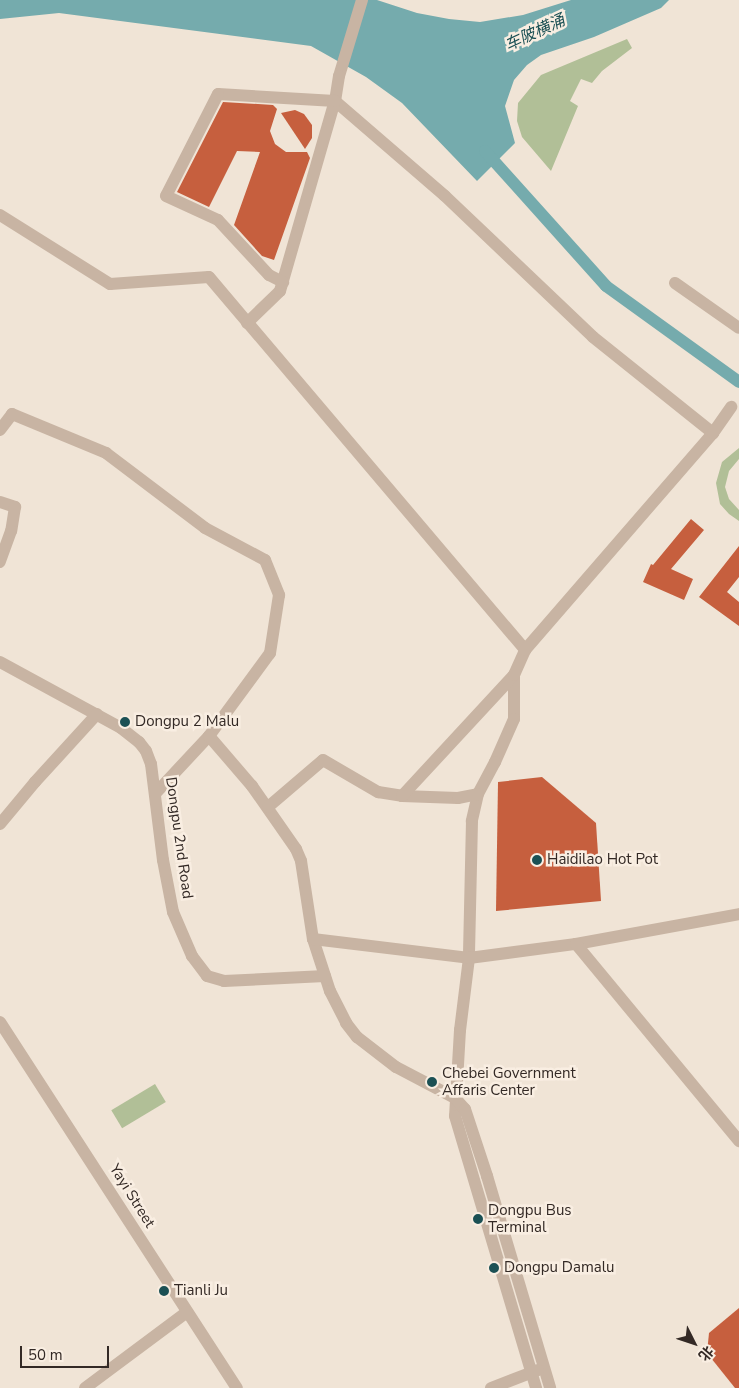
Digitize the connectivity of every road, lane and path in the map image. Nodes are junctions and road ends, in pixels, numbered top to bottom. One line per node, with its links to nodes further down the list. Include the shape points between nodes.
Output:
1 (362, 0): 2 (street)
2 (335, 101): 4 (street); 4 (street, via 218,94 166,196 218,220 269,275); 10 (street, via 445,196 593,337)
3 (0, 215): 6 (street, via 110,284 209,277)
4 (283, 282): 6 (street, via 280,291)
5 (675, 283): 7 (street)
6 (247, 323): 13 (street)
7 (739, 328)
8 (732, 407): 10 (street)
9 (0, 430): 17 (street, via 12,414 106,453 205,528 265,560 279,595 270,653)
10 (713, 433): 13 (street)
11 (0, 502): 12 (street, via 15,507)
12 (0, 562)
13 (525, 650): 15 (street)
14 (0, 662): 16 (street, Dongpu 2nd Road)
15 (514, 675): 19 (street, via 514,719); 20 (street)
16 (97, 714): 18 (street, Dongpu 2nd Road, via 131,735 146,751); 22 (street)
17 (209, 736): 18 (street); 21 (street)
18 (155, 794): 27 (street, Dongpu 2nd Road, via 169,894 179,926 199,968 214,980 224,981)
19 (478, 794): 20 (street, via 458,798); 26 (street, via 472,821)
20 (402, 796): 21 (street, via 378,792 323,760)
21 (268, 808): 24 (street, via 301,860)
22 (0, 824)
23 (739, 914): 25 (street)
24 (313, 939): 26 (street); 27 (street)
25 (576, 944): 26 (street); 30 (street)
26 (469, 958): 29 (street)
27 (325, 976): 29 (street, via 339,1010 357,1037 412,1077)
28 (0, 1022): 31 (street, Yayi Street)
29 (455, 1098): 32 (street, via 465,1109 470,1122); 33 (street, via 456,1125)
30 (739, 1141)
31 (187, 1312): 34 (street); 35 (street, Yayi Street)
32 (545, 1368): 33 (street); 38 (street)
33 (532, 1373): 36 (street); 37 (street)
34 (85, 1388)
35 (237, 1388)
36 (491, 1388)
37 (536, 1388)
38 (550, 1388)

